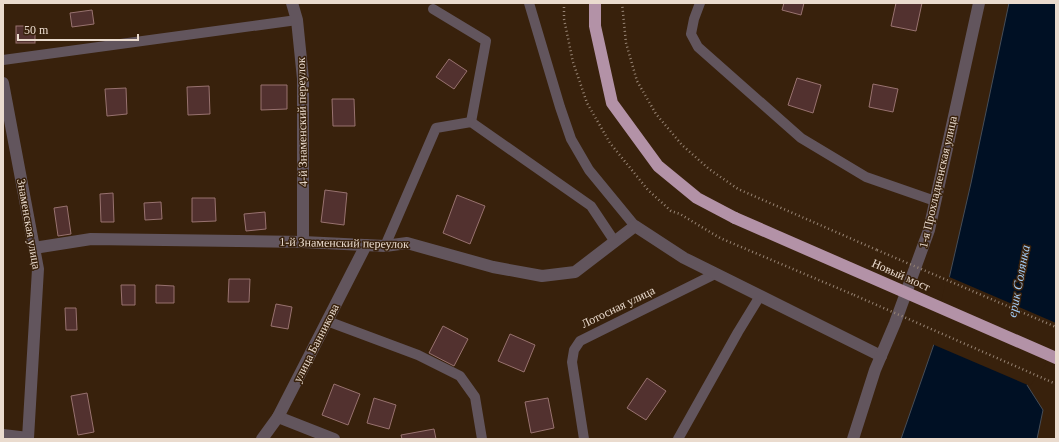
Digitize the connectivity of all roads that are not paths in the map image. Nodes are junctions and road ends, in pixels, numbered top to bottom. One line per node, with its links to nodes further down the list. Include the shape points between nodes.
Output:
1 (292, 3): 7 (street, 4-й Знаменский переулок)
2 (529, 3): 12 (lane, via 572,139 589,170)
3 (595, 3): 22 (highway, Новый мост, bridge, via 595,26 612,103 658,166 696,198 735,218)
4 (700, 3): 11 (lane, via 691,34 698,47 801,138 866,177)
5 (979, 3): 11 (street, 1-я Прохладненская улица)
6 (433, 9): 10 (lane, via 486,40)
7 (297, 20): 8 (lane); 13 (street, 4-й Знаменский переулок, via 303,79)
8 (3, 60)
9 (3, 83): 17 (street, Знаменская улица)
10 (471, 122): 14 (lane, via 591,206); 16 (lane, via 436,128)
11 (936, 201): 21 (street, 1-я Прохладненская улица, via 924,246)
12 (635, 226): 14 (street, 1-й Знаменский переулок); 18 (street, via 684,258)
13 (303, 242): 15 (street, 1-й Знаменский переулок); 17 (street, 1-й Знаменский переулок, via 91,239)
14 (615, 242): 16 (street, 1-й Знаменский переулок, via 575,272 542,276 493,267 407,243)
15 (366, 245): 16 (street, 1-й Знаменский переулок); 20 (street, улица Банникова)
16 (385, 246)
17 (34, 248): 25 (street, Знаменская улица, via 38,269)
18 (715, 274): 19 (street); 29 (lane, Лотосная улица, via 580,341 574,350 572,362)
19 (760, 296): 21 (street); 30 (lane)
20 (327, 321): 23 (street, улица Банникова); 28 (lane, via 418,355 460,376 475,397)
21 (881, 356): 31 (street, 1-я Прохладненская улица)
22 (1056, 358)
23 (278, 417): 26 (street, улица Банникова); 27 (street)
24 (3, 435): 25 (street)
25 (28, 438)
26 (262, 439)
27 (334, 439)
28 (482, 439)
29 (584, 439)
30 (678, 439)
31 (853, 439)

